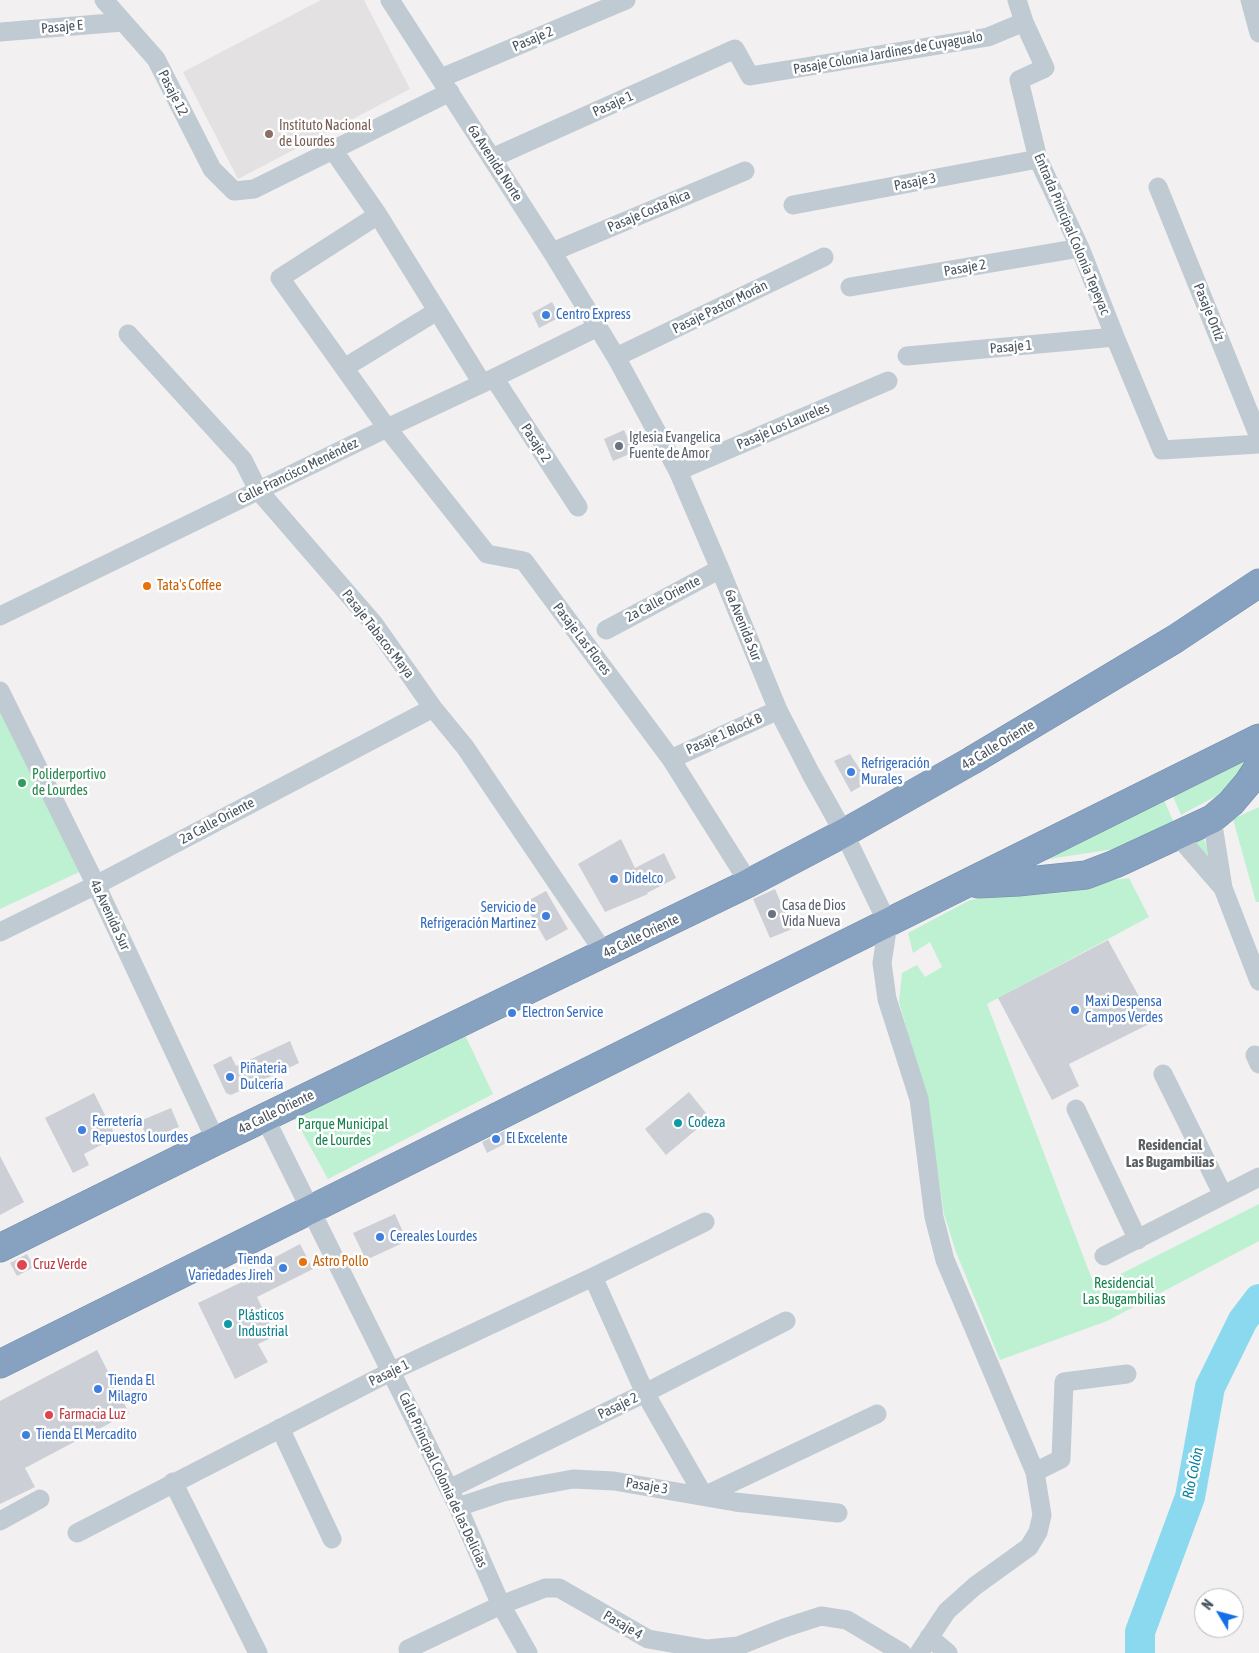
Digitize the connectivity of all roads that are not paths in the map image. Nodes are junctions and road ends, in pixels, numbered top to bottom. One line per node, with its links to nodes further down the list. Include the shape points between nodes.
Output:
1 (104, 0): 6 (street, Pasaje 12)
2 (390, 0): 11 (street, 6a Avenida Norte)
3 (626, 0): 11 (street, Pasaje 2)
4 (1017, 0): 7 (street, Entrada Principal Colonia Tepeyac)
5 (1251, 8): 9 (street)
6 (124, 22): 8 (street, Pasaje E); 17 (street, Pasaje 12, via 156,59 212,169)
7 (1024, 22): 10 (street, Pasaje Colonia Jardínes de Cuyagualo, via 988,37 750,76); 14 (street, Entrada Principal Colonia Tepeyac, via 1045,68 1019,80)
8 (0, 32)
9 (1259, 33)
10 (735, 49): 13 (street, Pasaje 1)
11 (445, 85): 12 (street, Pasaje 2); 13 (street, 6a Avenida Norte)
12 (333, 150): 17 (street, Pasaje 2, via 254,189); 19 (street, Pasaje 2)
13 (492, 158): 21 (street, 6a Avenida Norte)
14 (1038, 158): 18 (street, Pasaje 3); 20 (street, Entrada Principal Colonia Tepeyac)
15 (745, 171): 21 (street, Pasaje Costa Rica)
16 (1158, 187): 34 (street, Pasaje Ortíz)
17 (234, 191)
18 (793, 205)
19 (378, 215): 24 (street, Pasaje 2); 30 (street, Pasaje Las Flores, via 280,278)
20 (1080, 248): 23 (street, Pasaje 2); 27 (street, Entrada Principal Colonia Tepeyac)
21 (552, 252): 25 (street, 6a Avenida Norte)
22 (824, 257): 29 (street, Pasaje Pastor Morán)
23 (850, 288)
24 (437, 312): 30 (street); 32 (street, Pasaje 2)
25 (598, 327): 29 (street, 6a Avenida Sur); 32 (street, Calle Francisco Menéndez)
26 (128, 334): 37 (street, Pasaje Tabacos Maya, via 243,460)
27 (1115, 337): 28 (street, Pasaje 1); 35 (street, Entrada Principal Colonia Tepeyac, via 1162,450)
28 (907, 356)
29 (616, 357): 36 (street, 6a Avenida Sur)
30 (344, 368): 33 (street, Pasaje Las Flores)
31 (888, 380): 36 (street, Pasaje Los Laureles)
32 (488, 381): 33 (street, Calle Francisco Menéndez); 38 (street, Pasaje 2)
33 (387, 428): 37 (street, Calle Francisco Menéndez); 47 (street, Pasaje Las Flores, via 487,554 524,561)
34 (1259, 437)
35 (1259, 444)
36 (678, 471): 39 (street, 6a Avenida Sur)
37 (258, 490): 41 (street, Calle Francisco Menéndez); 44 (street, Pasaje Tabacos Maya, via 374,624)
38 (578, 507)
39 (720, 569): 42 (street, 2a Calle Oriente); 45 (street, 6a Avenida Sur)
40 (1259, 583): 50 (highway, 4a Calle Oriente, via 1175,639)
41 (0, 616)
42 (606, 630)
43 (0, 691): 54 (street, 4a Avenida Sur)
44 (434, 708): 54 (street, 2a Calle Oriente); 58 (street, Pasaje Tabacos Maya, via 465,747)
45 (778, 710): 47 (street, Pasaje 1 Block B); 50 (street, 6a Avenida Sur)
46 (1259, 738): 53 (highway)
47 (671, 759): 52 (street, Pasaje Las Flores)
48 (1259, 766): 49 (highway, via 1231,803)
49 (1212, 819): 51 (highway); 55 (street)
50 (844, 833): 52 (highway, 4a Calle Oriente); 56 (street, 6a Avenida Sur)
51 (1177, 835): 53 (highway, via 1086,875); 55 (street)
52 (749, 883): 58 (highway, 4a Calle Oriente)
53 (969, 884): 56 (highway)
54 (96, 885): 57 (street, 2a Calle Oriente); 63 (street, 4a Avenida Sur)
55 (1223, 888): 59 (street)
56 (888, 924): 66 (highway); 79 (street, via 882,964 887,999 919,1099 934,1217 945,1260)
57 (0, 932)
58 (605, 954): 62 (highway, 4a Calle Oriente)
59 (1259, 981)
60 (1163, 1074): 65 (street)
61 (1076, 1109): 68 (street)
62 (265, 1118): 63 (highway, 4a Calle Oriente); 66 (street, Calle Principal Colonia de las Delicias)
63 (216, 1141): 69 (highway, 4a Calle Oriente)
64 (1259, 1177): 65 (street)
65 (1223, 1195): 68 (street)
66 (310, 1210): 73 (highway); 74 (street, Calle Principal Colonia de las Delicias)
67 (705, 1222): 71 (street, Pasaje 1)
68 (1138, 1240): 70 (street)
69 (0, 1248)
70 (1104, 1256)
71 (593, 1277): 74 (street, Pasaje 1); 76 (street)
72 (786, 1321): 76 (street, Pasaje 2)
73 (0, 1364)
74 (392, 1371): 78 (street, Pasaje 1); 81 (street, Calle Principal Colonia de las Delicias)
75 (1127, 1374): 79 (street, via 1064,1382 1061,1459)
76 (645, 1393): 81 (street, Pasaje 2); 82 (street)
77 (877, 1414): 82 (street)
78 (280, 1428): 80 (street, Pasaje 1); 88 (street)
79 (1036, 1472): 90 (street, via 1042,1515 1038,1532 1029,1547 947,1611)
80 (173, 1482): 87 (street, Pasaje 1); 92 (street)
81 (449, 1488): 84 (street, Calle Principal Colonia de las Delicias)
82 (704, 1496): 84 (street, Pasaje 3, via 614,1481 573,1478 503,1492); 85 (street, Pasaje 3)
83 (40, 1499): 86 (street)
84 (458, 1507): 89 (street, Calle Principal Colonia de las Delicias)
85 (838, 1513)
86 (0, 1521)
87 (77, 1533)
88 (332, 1539)
89 (501, 1605): 91 (street, Pasaje 4, via 545,1588 559,1588); 93 (street, Pasaje 4); 94 (street, Calle Principal Colonia de las Delicias)
90 (924, 1645): 96 (street)
91 (650, 1646): 95 (street, Pasaje 4, via 707,1649 738,1646 821,1616 847,1620)
92 (251, 1651)
93 (409, 1651)
94 (528, 1653)
95 (902, 1653)
96 (948, 1653)

